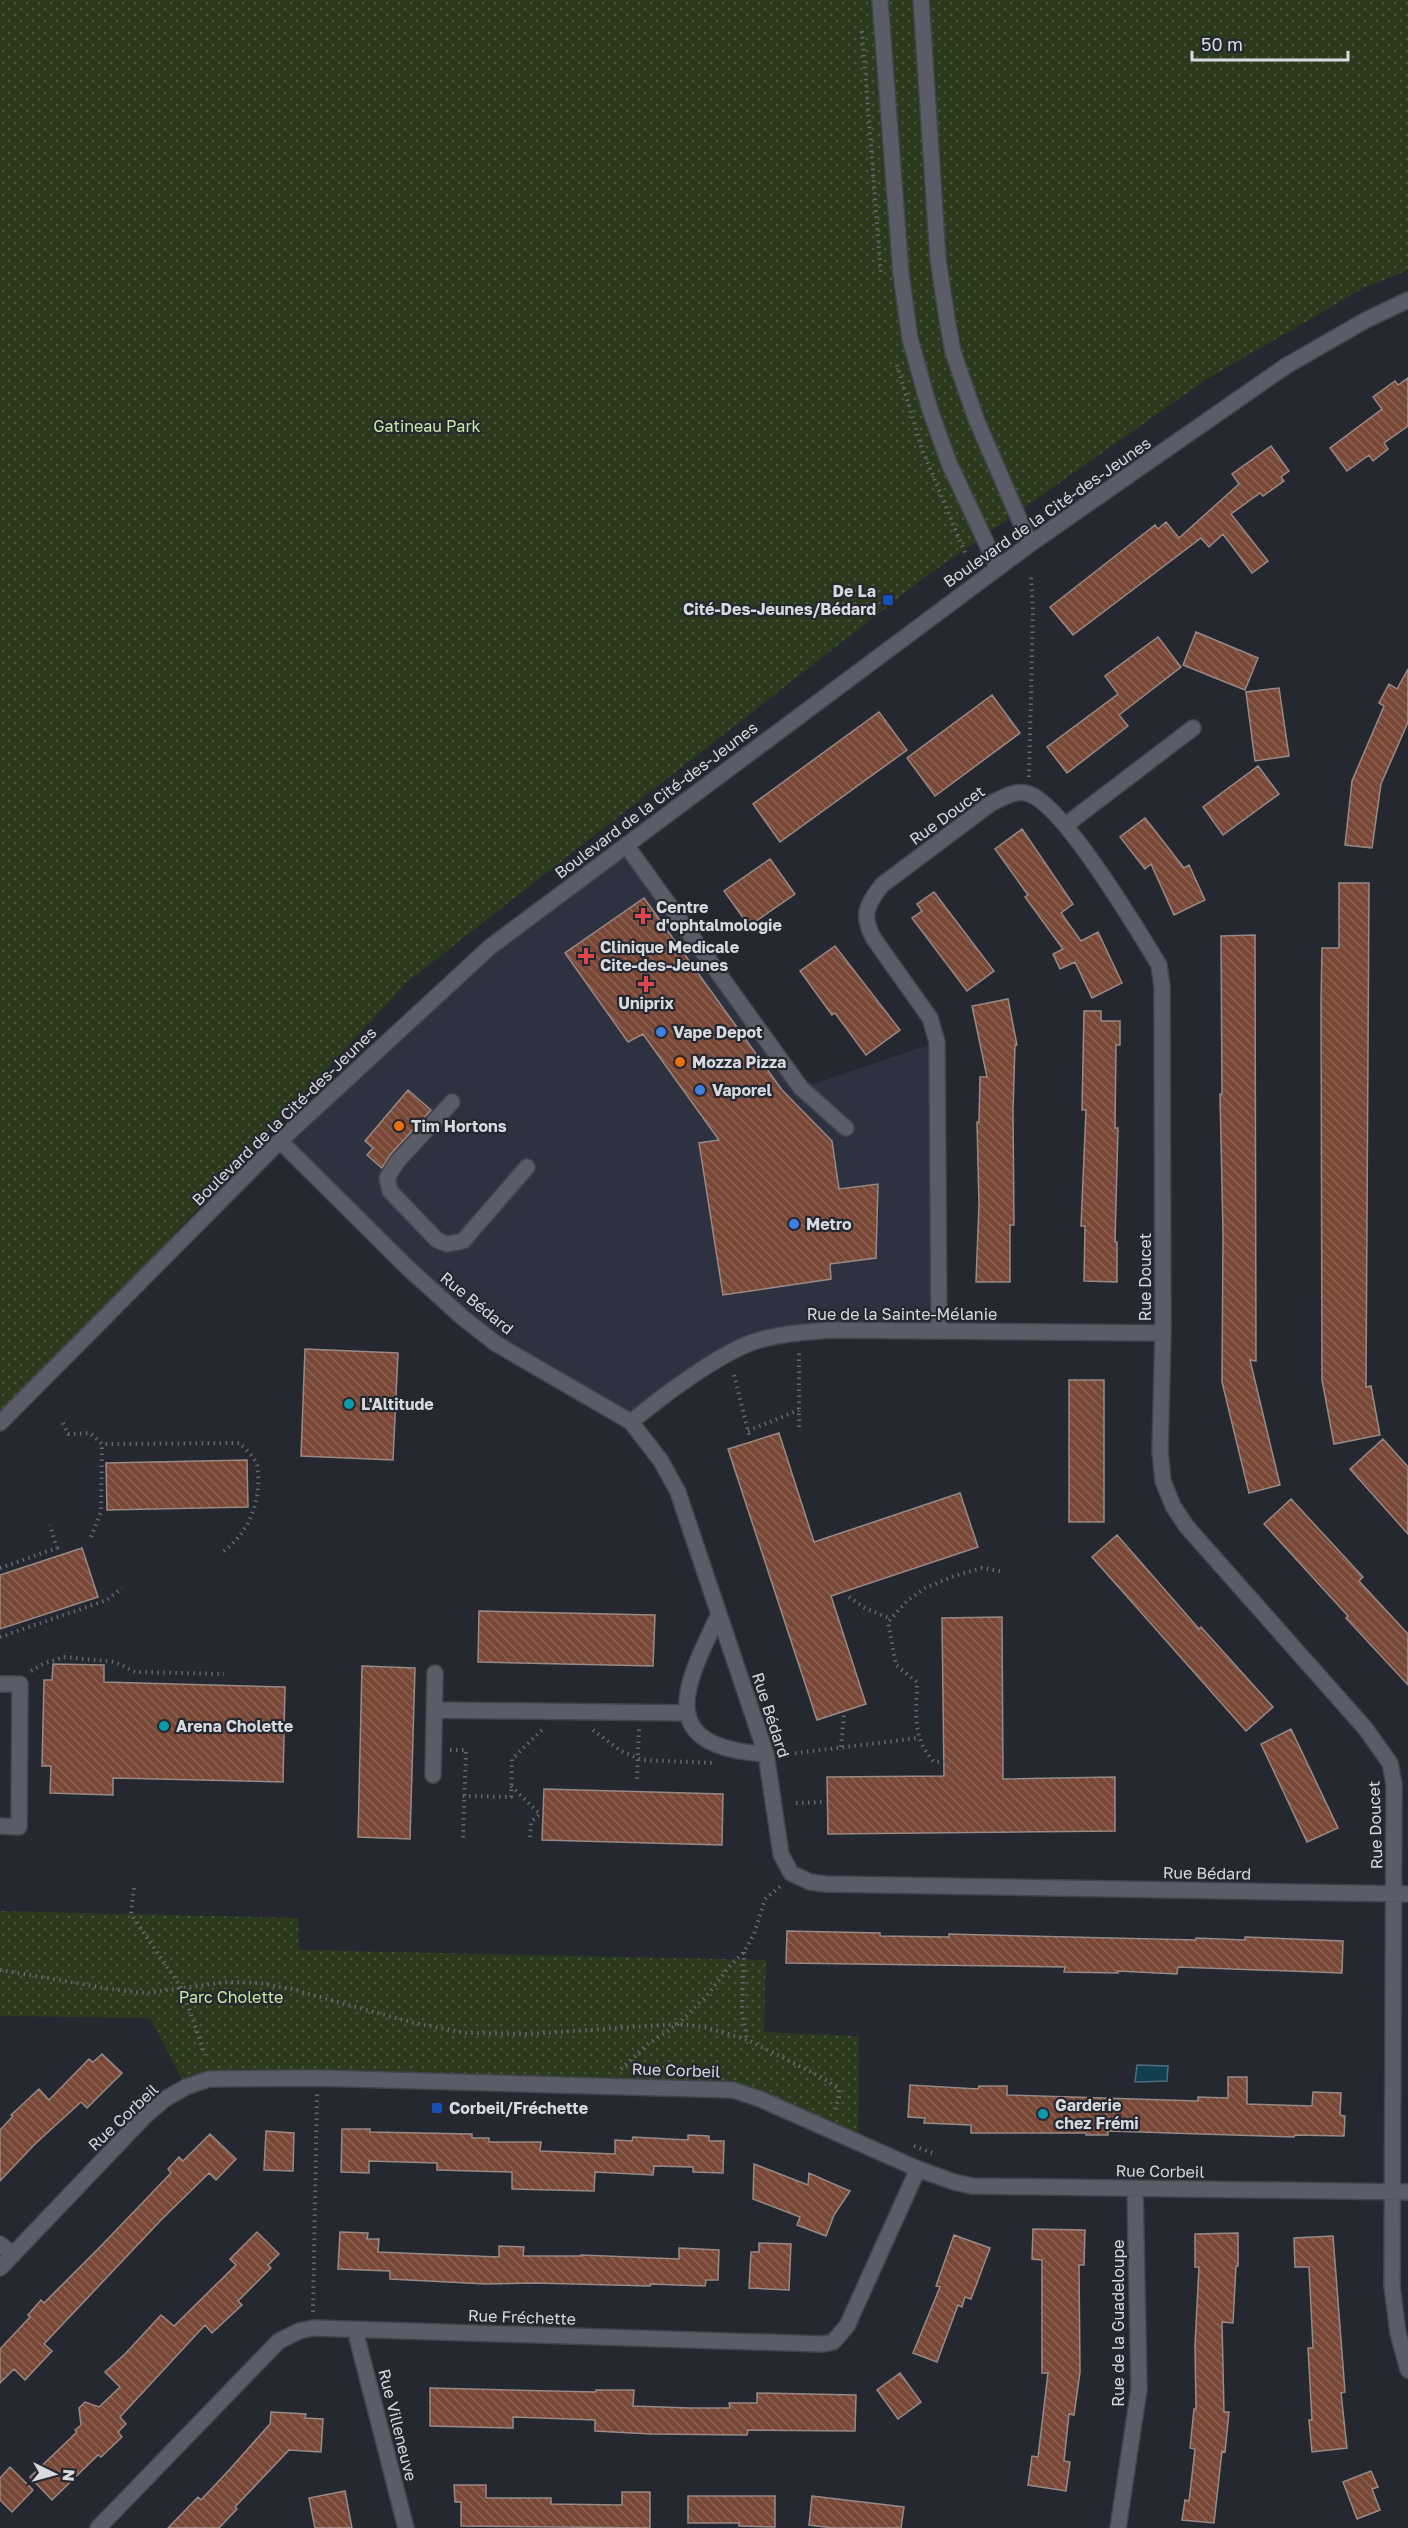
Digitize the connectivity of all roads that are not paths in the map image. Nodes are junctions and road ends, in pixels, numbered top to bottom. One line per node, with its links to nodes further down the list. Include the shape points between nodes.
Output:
1 (880, 0): 5 (street, via 901,274 910,339 949,463)
2 (921, 0): 4 (street, via 938,259 949,330 976,419)
3 (1408, 300): 4 (street, Boulevard de la Cité-des-Jeunes, via 1286,366)
4 (1030, 544): 5 (street, Boulevard de la Cité-des-Jeunes)
5 (998, 568): 8 (street, Boulevard de la Cité-des-Jeunes)
6 (1193, 728): 7 (street)
7 (1066, 824): 13 (street, Rue Doucet, via 1028,793 1010,794 990,804 882,885 866,911 867,926 874,939 930,1018 936,1036); 14 (street, Rue Doucet, via 1159,965)
8 (626, 845): 10 (street, via 801,1088); 11 (street, Boulevard de la Cité-des-Jeunes, via 490,947)
9 (452, 1102): 12 (street, via 387,1178 390,1191 437,1240 450,1244 463,1241)
10 (846, 1128)
11 (280, 1141): 15 (street, Rue Bédard, via 406,1266 487,1337); 16 (street, Boulevard de la Cité-des-Jeunes)
12 (527, 1167)
13 (939, 1330): 14 (street, Rue de la Sainte-Mélanie); 15 (street, Rue de la Sainte-Mélanie, via 821,1331 755,1341 716,1361)
14 (1163, 1333): 25 (street, Rue Doucet, via 1162,1481 1187,1527 1365,1728 1390,1763)
15 (631, 1422): 17 (street, Rue Bédard, via 661,1461 678,1492)
16 (0, 1423)
17 (719, 1614): 21 (street, via 693,1668); 22 (street, Rue Bédard)
18 (435, 1672): 20 (street)
19 (0, 1684): 24 (street, via 20,1684 20,1696 19,1827)
20 (435, 1710): 21 (street); 23 (street)
21 (688, 1713): 22 (street, via 693,1730 710,1744)
22 (765, 1754): 25 (street, Rue Bédard, via 781,1854 791,1873 810,1882)
23 (433, 1775)
24 (0, 1826)
25 (1401, 1893): 28 (street, Rue Doucet)
26 (918, 2169): 27 (street, Rue Corbeil, via 972,2186); 30 (street, Rue Corbeil, via 733,2090 317,2078 209,2079 186,2086 145,2116); 32 (street, Rue Fréchette, via 847,2326 833,2342)
27 (1135, 2189): 28 (street, Rue Corbeil); 36 (street, Rue de la Guadeloupe, via 1138,2411)
28 (1400, 2192): 33 (street, Rue Doucet, via 1392,2286)
29 (0, 2244): 30 (street)
30 (13, 2255): 31 (street, Rue Corbeil)
31 (0, 2268)
32 (355, 2330): 34 (street, Rue Fréchette, via 313,2328 279,2341); 35 (street, Rue Villeneuve)
33 (1408, 2370)
34 (98, 2528)
35 (406, 2528)
36 (1118, 2528)

